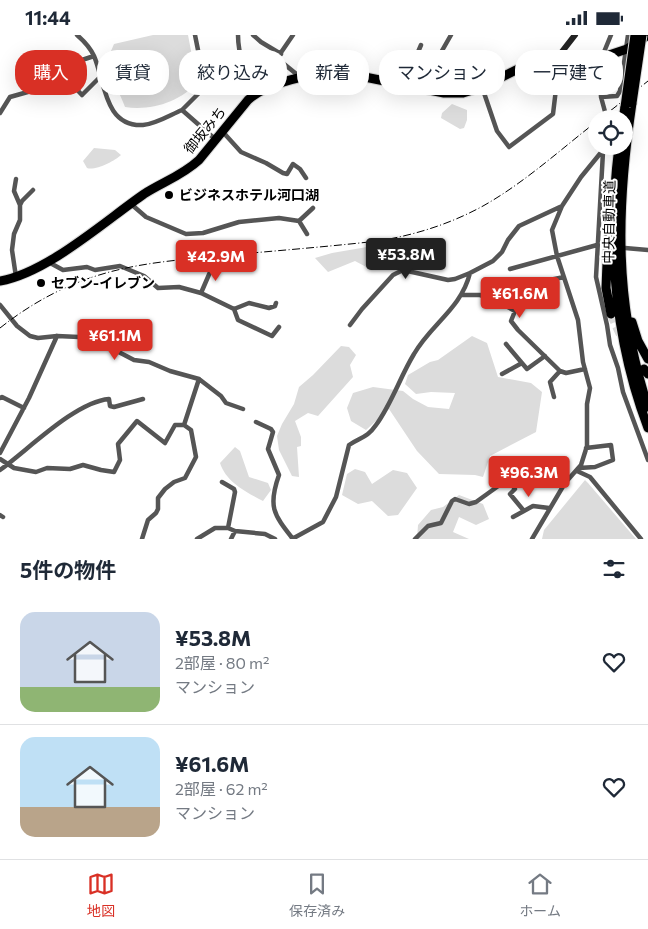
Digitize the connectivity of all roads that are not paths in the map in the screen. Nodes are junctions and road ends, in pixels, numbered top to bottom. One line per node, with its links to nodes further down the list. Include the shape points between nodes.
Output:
1 (78, 35): 25 (street)
2 (195, 35): 39 (street, via 200,60 210,82)
3 (238, 35): 17 (street)
4 (253, 35): 18 (street)
5 (293, 35): 19 (street)
6 (446, 35): 14 (street)
7 (451, 35): 14 (street)
8 (575, 35): 22 (street)
9 (611, 35): 23 (street)
10 (628, 35): 16 (street)
11 (635, 35): 38 (highway, 中央自動車道, bridge)
12 (642, 35): 38 (highway, 中央自動車道, bridge)
13 (648, 35): 16 (highway, 御坂みち)
14 (448, 41): 21 (street)
15 (421, 45): 20 (street)
16 (627, 49): 24 (highway, 御坂みち); 37 (street, via 620,91 617,96)
17 (238, 50)
18 (272, 50)
19 (284, 50)
20 (418, 50)
21 (443, 50)
22 (563, 50)
23 (605, 50)
24 (623, 50)
25 (94, 55): 26 (street); 28 (street)
26 (87, 58)
27 (287, 64): 29 (street)
28 (97, 66)
29 (297, 75)
30 (97, 80): 31 (street)
31 (87, 90)
32 (17, 95): 42 (street, via 10,97)
33 (106, 95): 39 (street, via 117,117 143,125)
34 (254, 95): 43 (highway, 御坂みち)
35 (485, 95): 36 (street, via 497,131 508,147 553,113)
36 (555, 95)
37 (601, 97): 40 (street)
38 (629, 105): 41 (highway, 中央自動車道); 58 (highway, 中央自動車道)
39 (182, 110): 44 (street)
40 (605, 110)
41 (627, 110)
42 (0, 113)
43 (222, 131): 44 (highway, 御坂みち); 49 (street, via 241,152 287,174 293,164)
44 (216, 140): 52 (highway, 御坂みち, via 192,167)
45 (598, 155): 54 (street)
46 (603, 155): 59 (street)
47 (617, 155): 77 (highway, via 606,263)
48 (618, 155): 97 (highway, 中央自動車道, via 613,240 616,285 631,376)
49 (306, 178)
50 (16, 179): 53 (street, via 14,191)
51 (33, 190): 53 (street)
52 (131, 204): 56 (street, via 146,217 186,234 204,233 239,222 279,218); 64 (highway, 御坂みち)
53 (20, 205): 68 (street, via 20,220 12,250)
54 (562, 206): 63 (street, via 552,230); 67 (street, via 519,226 493,261)
55 (313, 208): 56 (street)
56 (299, 221): 57 (street)
57 (307, 234)
58 (622, 244): 60 (street); 83 (highway, via 632,321); 92 (highway, 中央自動車道, via 629,331)
59 (597, 245): 62 (street); 63 (street)
60 (648, 250)
61 (603, 252): 62 (street)
62 (596, 253): 101 (street, via 596,277 610,345)
63 (556, 256): 66 (street); 69 (street)
64 (49, 260): 68 (highway, 御坂みち); 71 (street, via 63,270 118,266 144,276 158,288 179,287)
65 (214, 263): 71 (street)
66 (510, 269)
67 (470, 273): 72 (street); 78 (street, via 448,280 409,270 398,271)
68 (16, 277): 70 (highway, 御坂みち)
69 (564, 277): 76 (street, via 526,285); 85 (street, via 578,320)
70 (0, 281)
71 (201, 293): 75 (street)
72 (461, 295): 76 (street, via 480,295); 117 (street, via 414,353 377,424 365,438 349,445 336,497 323,522)
73 (276, 303): 75 (street, via 269,308 249,303)
74 (0, 305): 80 (street, via 30,336)
75 (234, 309): 79 (street, via 238,319 272,336)
76 (515, 311): 82 (street, via 511,321)
77 (611, 314)
78 (350, 325)
79 (279, 327)
80 (57, 336): 88 (street, via 93,341 134,360); 93 (street)
81 (506, 344): 84 (street)
82 (545, 356): 84 (street, via 527,369); 86 (street)
83 (648, 359)
84 (522, 363): 87 (street)
85 (585, 369): 86 (street); 98 (street, via 590,388)
86 (560, 371): 89 (street, via 550,382)
87 (502, 374)
88 (199, 379): 94 (street, via 226,403); 96 (street)
89 (554, 397)
90 (0, 398): 93 (street)
91 (143, 399): 102 (street, via 114,407 110,406 109,399 88,405 58,424)
92 (648, 407)
93 (24, 408): 99 (street)
94 (243, 409)
95 (256, 422): 117 (street, via 273,432 268,449 279,475 273,492 273,506 278,520)
96 (184, 425): 102 (street, via 175,425 165,443 137,421 118,444 120,460 114,472 83,465 36,472 14,469); 113 (street, via 192,430 196,457 185,478 174,482 158,498 158,509 148,520)
97 (648, 427)
98 (586, 448): 103 (street); 103 (street, via 611,445 613,460)
99 (0, 453)
100 (0, 459): 102 (street)
101 (648, 460)
102 (8, 464): 104 (street)
103 (578, 469): 107 (street); 120 (street, via 590,477)
104 (0, 470)
105 (509, 481): 107 (street, via 542,465); 109 (street, via 515,489 510,494); 118 (street, via 476,502 455,499 441,523 428,526)
106 (222, 482): 111 (street, via 235,492)
107 (565, 483): 108 (street)
108 (549, 508): 109 (street, via 533,507); 119 (street)
109 (524, 511): 110 (street)
110 (513, 517)
111 (228, 528): 112 (street); 114 (street, via 216,528)
112 (236, 531): 115 (street); 116 (street, via 265,534)
113 (142, 539)
114 (197, 539)
115 (231, 539)
116 (275, 539)
117 (292, 539)
118 (415, 539)
119 (532, 539)
120 (641, 539)

